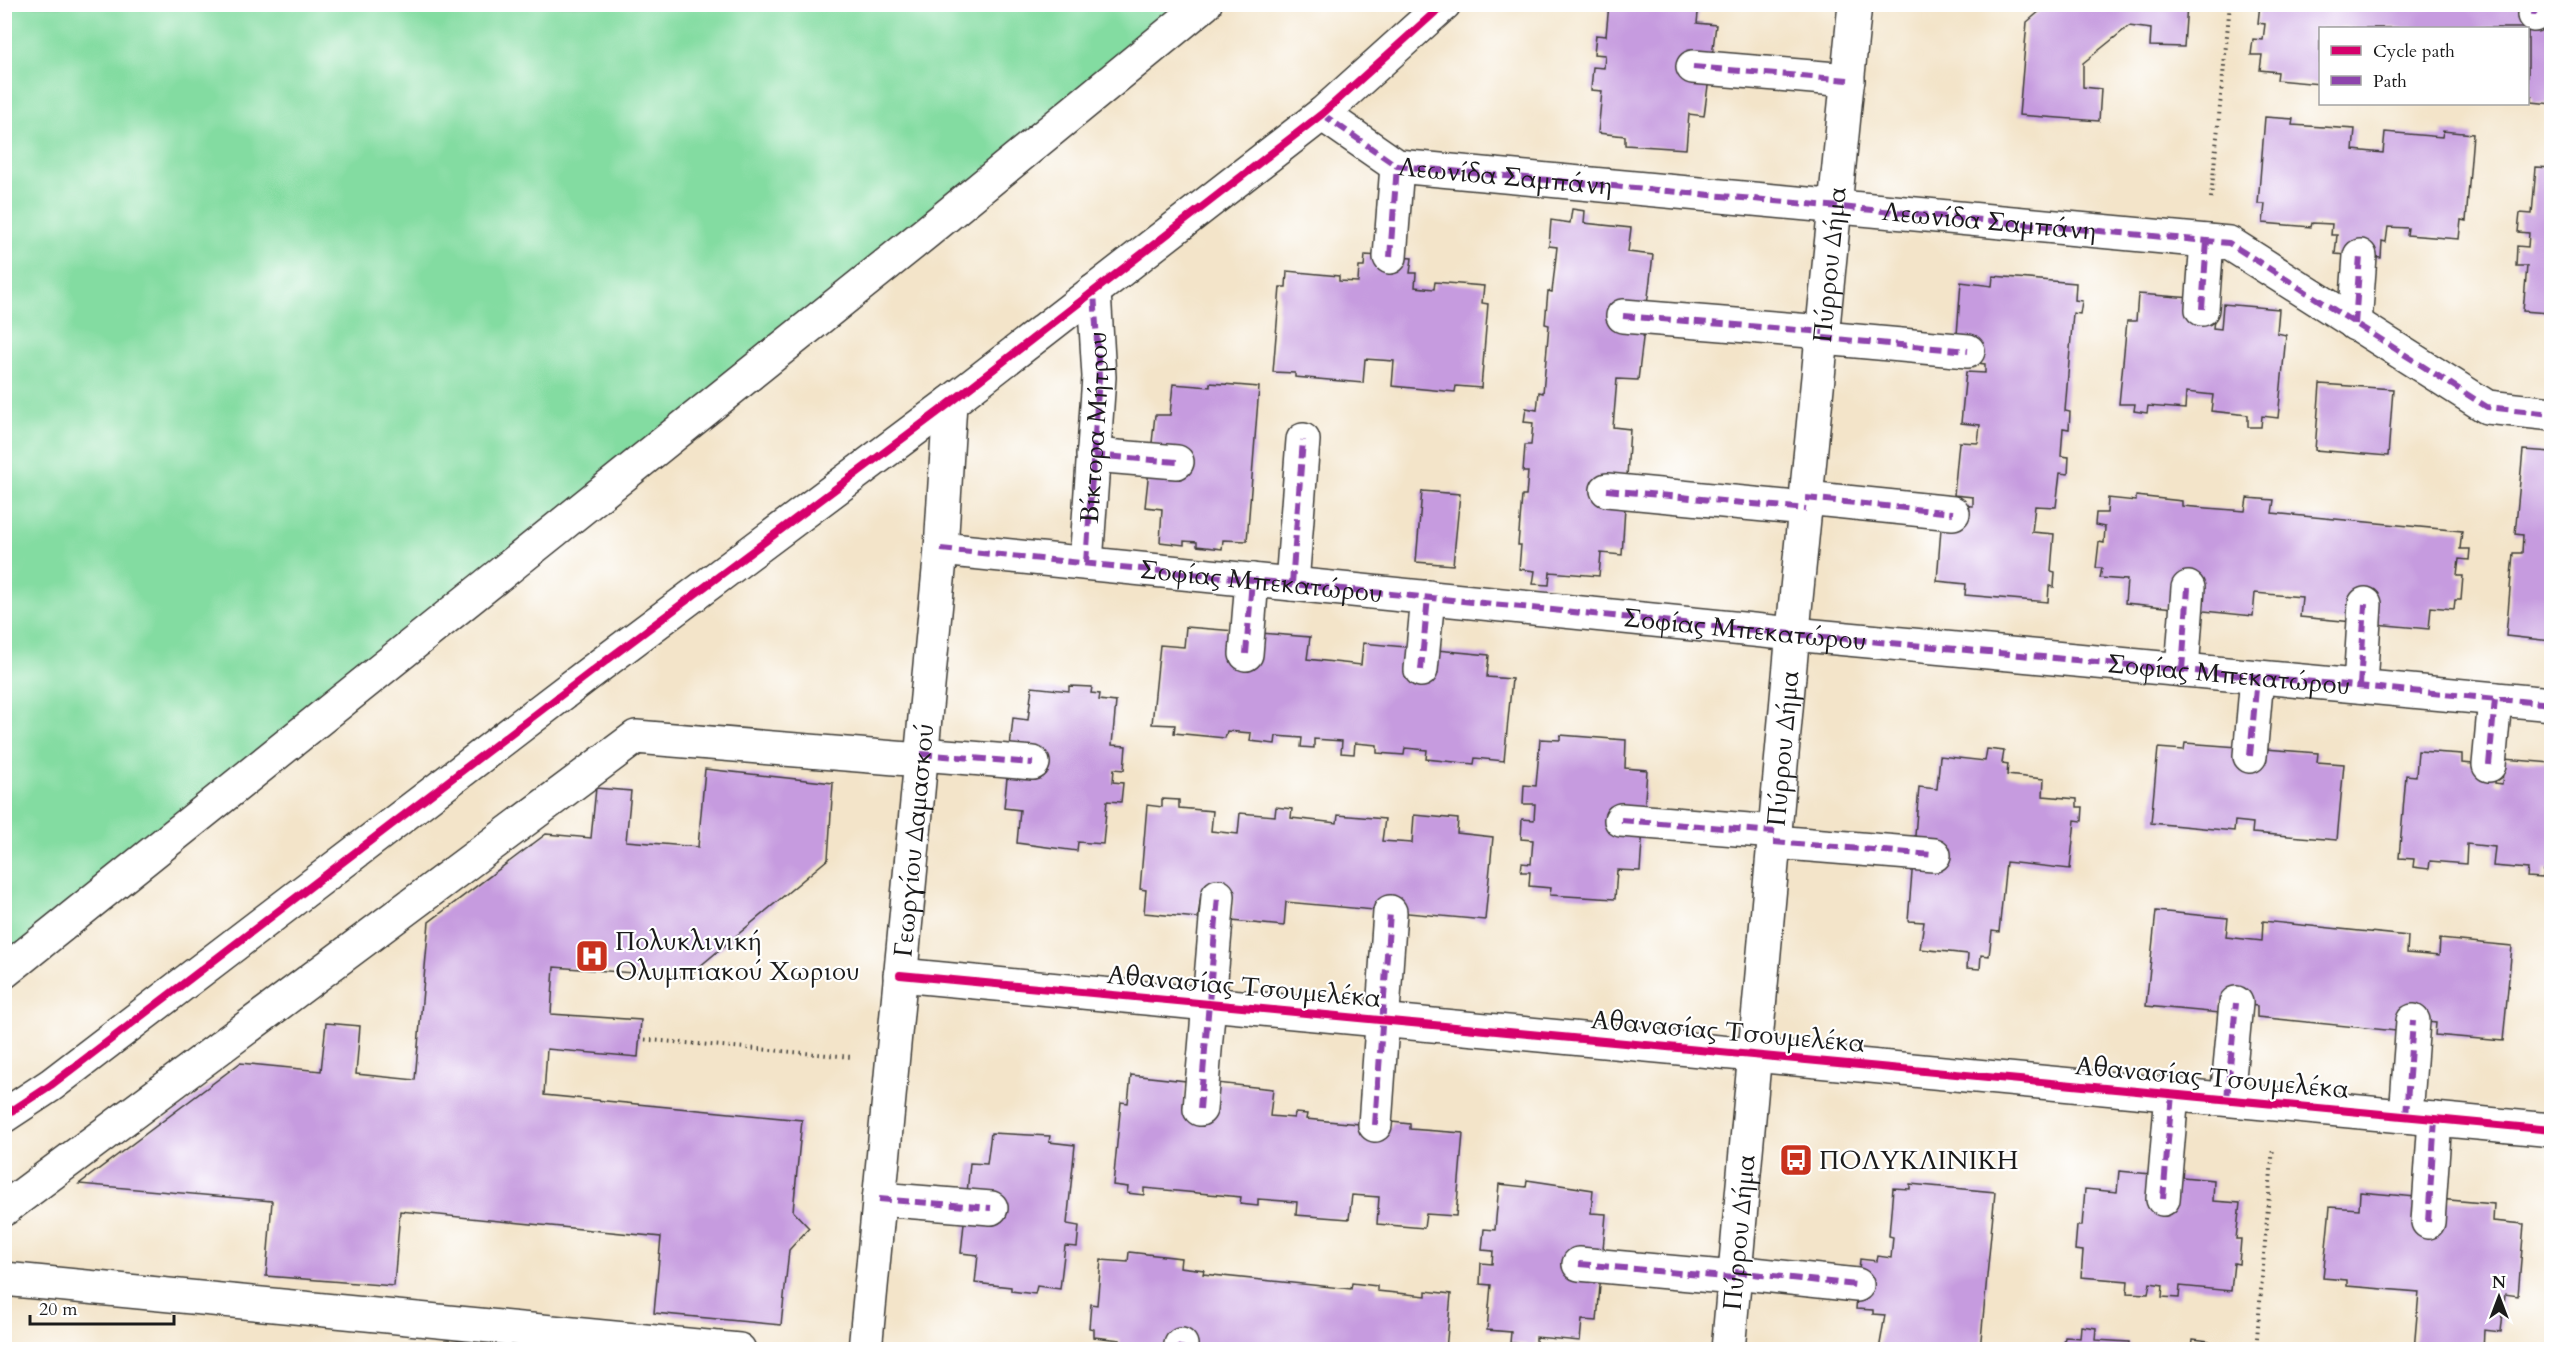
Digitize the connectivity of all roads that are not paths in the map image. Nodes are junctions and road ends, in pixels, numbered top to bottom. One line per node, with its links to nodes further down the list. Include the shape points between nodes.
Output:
1 (1205, 4): 50 (street, via 918,240)
2 (1444, 4): 6 (street)
3 (1855, 4): 5 (street, Πύρρου Δήμα)
4 (1693, 67): 5 (street)
5 (1848, 80): 8 (street, Πύρρου Δήμα)
6 (1322, 114): 7 (street, Λεωνίδα Σαμπάνη); 12 (street)
7 (1397, 166): 8 (street, Λεωνίδα Σαμπάνη); 11 (street)
8 (1836, 208): 9 (street, Λεωνίδα Σαμπάνη); 16 (street, Πύρρου Δήμα)
9 (2207, 241): 13 (street); 15 (street, Λεωνίδα Σαμπάνη, via 2229,243)
10 (2360, 256): 15 (street)
11 (1390, 257)
12 (1094, 291): 18 (street); 21 (street, Βίκτορα Μήτρου, via 1099,377)
13 (2202, 309)
14 (1623, 316): 16 (street)
15 (2355, 324): 19 (street, Λεωνίδα Σαμπάνη, via 2487,408)
16 (1823, 335): 17 (street); 24 (street, Πύρρου Δήμα)
17 (1968, 351)
18 (950, 403): 26 (street, Γεωργίου Δαμασκού); 60 (street, via 51,1085)
19 (2552, 414)
20 (1304, 440): 29 (street)
21 (1093, 455): 22 (street); 27 (street, Βίκτορα Μήτρου)
22 (1177, 462)
23 (1607, 490): 24 (street)
24 (1806, 503): 25 (street); 33 (street, Πύρρου Δήμα)
25 (1953, 513)
26 (941, 549): 27 (street, Σοφίας Μπεκατώρου); 42 (street, Γεωργίου Δαμασκού)
27 (1086, 563): 28 (street, Σοφίας Μπεκατώρου)
28 (1252, 580): 29 (street, Σοφίας Μπεκατώρου); 34 (street)
29 (1292, 584): 31 (street, Σοφίας Μπεκατώρου)
30 (2188, 588): 36 (street)
31 (1428, 597): 33 (street, Σοφίας Μπεκατώρου); 35 (street)
32 (2366, 604): 38 (street)
33 (1793, 634): 36 (street, Σοφίας Μπεκατώρου); 46 (street, Πύρρου Δήμα)
34 (1246, 654)
35 (1421, 670)
36 (2182, 670): 37 (street, Σοφίας Μπεκατώρου)
37 (2257, 677): 38 (street, Σοφίας Μπεκατώρου); 41 (street)
38 (2360, 686): 39 (street, Σοφίας Μπεκατώρου)
39 (2494, 699): 40 (street, Σοφίας Μπεκατώρου); 44 (street)
40 (2552, 704)
41 (2250, 756)
42 (920, 757): 43 (street); 51 (street, Γεωργίου Δαμασκού); 67 (street, via 636,737)
43 (1033, 763)
44 (2489, 765)
45 (1621, 820): 46 (street)
46 (1775, 837): 47 (street); 56 (street, Πύρρου Δήμα)
47 (1934, 855)
48 (1218, 896): 52 (street)
49 (1390, 912): 54 (street)
50 (4, 972)
51 (900, 975): 52 (street, Αθανασίας Τσουμελέκα); 64 (street, Γεωργίου Δαμασκού)
52 (1208, 1004): 54 (street, Αθανασίας Τσουμελέκα); 59 (street)
53 (2236, 1004): 58 (street)
54 (1382, 1020): 56 (street, Αθανασίας Τσουμελέκα); 62 (street)
55 (2413, 1021): 61 (street)
56 (1755, 1055): 57 (street, Αθανασίας Τσουμελέκα); 70 (street, Πύρρου Δήμα)
57 (2172, 1094): 58 (street, Αθανασίας Τσουμελέκα); 65 (street)
58 (2227, 1099): 61 (street, Αθανασίας Τσουμελέκα)
59 (1200, 1109)
60 (4, 1116)
61 (2421, 1117): 63 (street, Αθανασίας Τσουμελέκα); 68 (street)
62 (1375, 1125)
63 (2552, 1130)
64 (879, 1199): 66 (street); 74 (street, Γεωργίου Δαμασκού)
65 (2163, 1199)
66 (991, 1208)
67 (4, 1209)
68 (2428, 1222)
69 (1579, 1264): 70 (street)
70 (1735, 1275): 72 (street); 75 (street, Πύρρου Δήμα)
71 (4, 1279): 73 (street)
72 (1857, 1285)
73 (739, 1350)
74 (865, 1350)
75 (1728, 1350)

